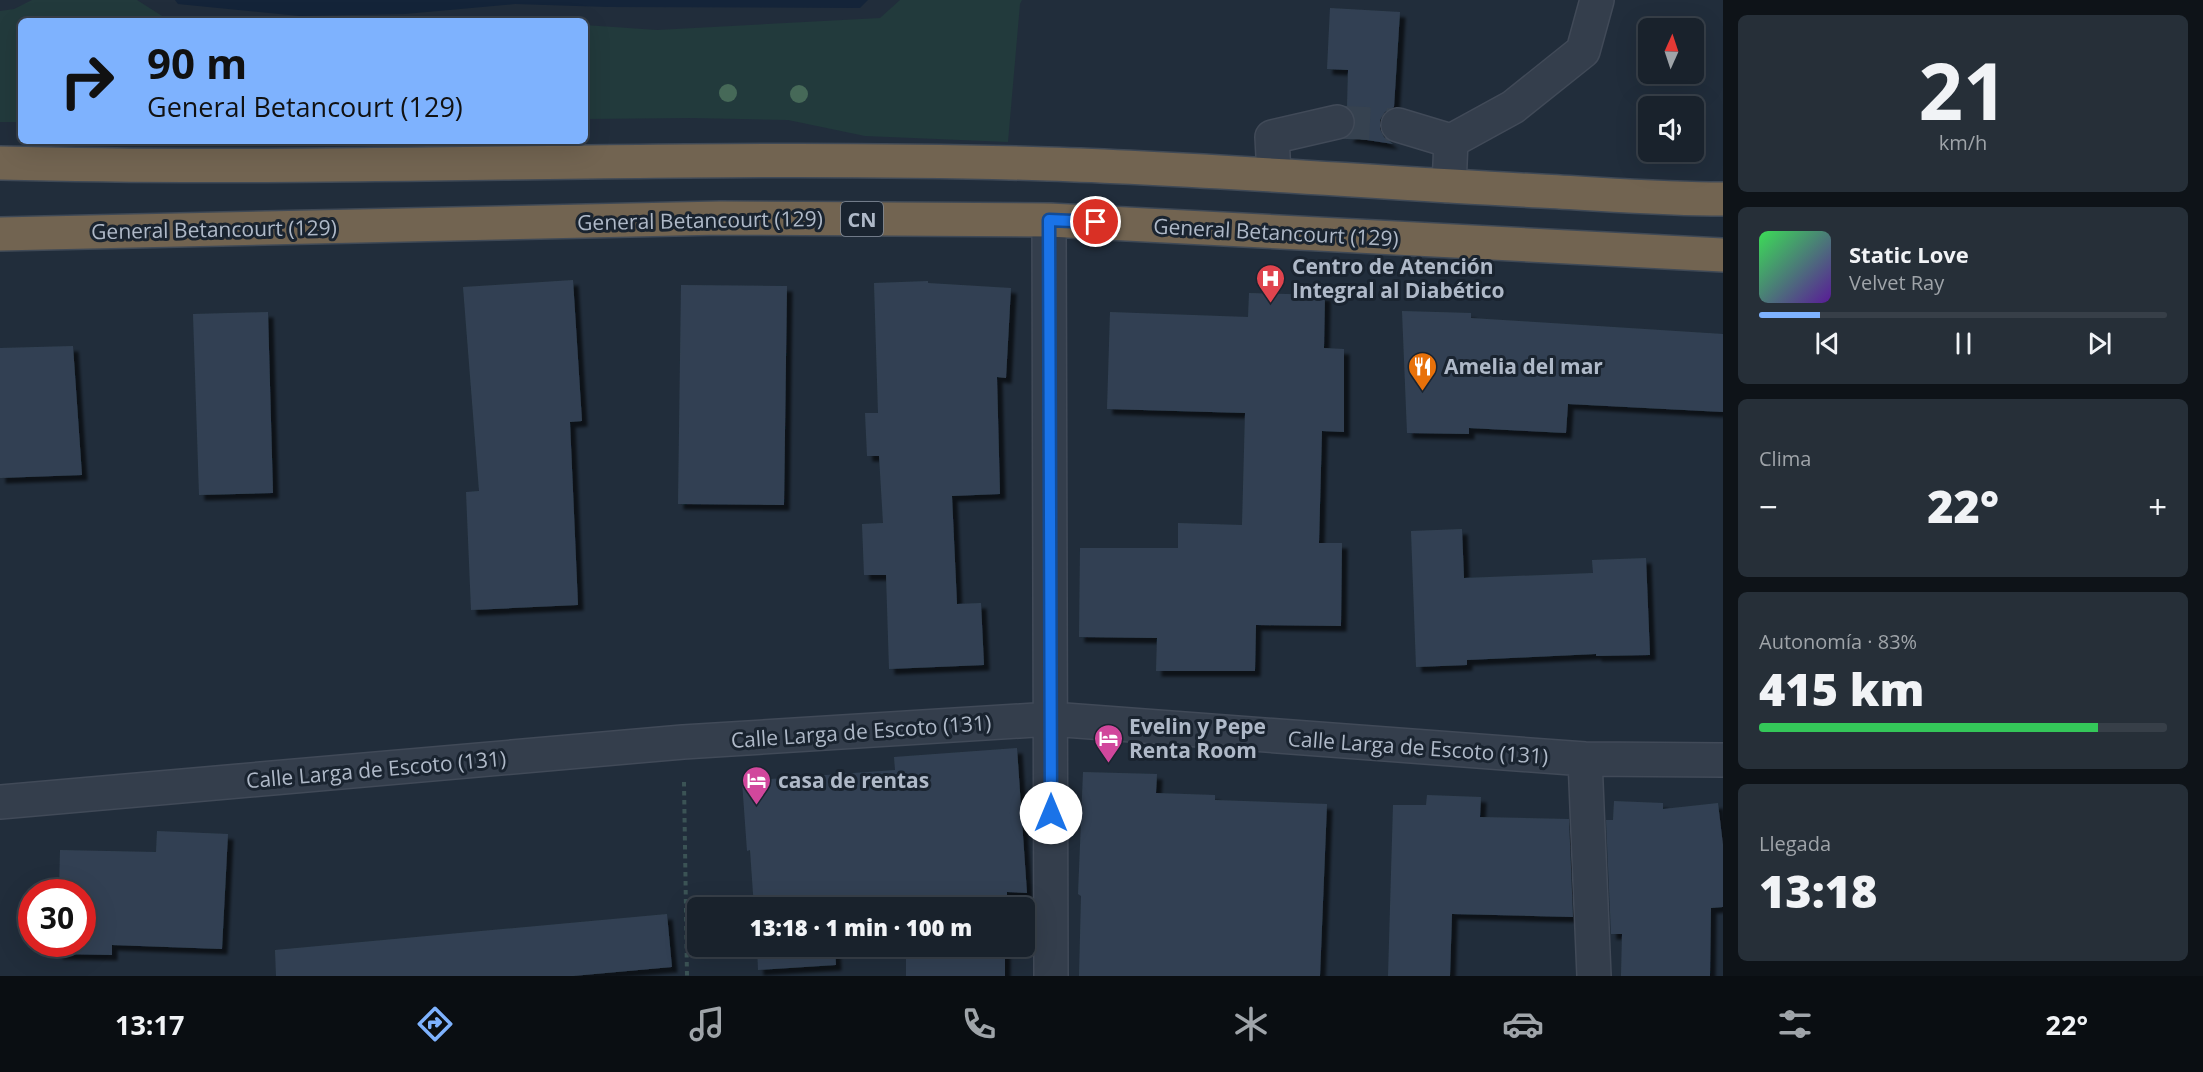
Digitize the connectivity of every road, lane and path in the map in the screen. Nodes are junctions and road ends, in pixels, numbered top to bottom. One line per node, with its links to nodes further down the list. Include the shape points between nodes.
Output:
1 (1597, 0): 4 (street, via 1584,51 1513,107)
2 (1337, 122): 6 (street, via 1272,137)
3 (1398, 125): 4 (street)
4 (1451, 141): 7 (street)
5 (0, 163): 6 (highway, via 271,166 749,161 1047,164)
6 (1274, 175): 7 (highway)
7 (1449, 186): 8 (highway)
8 (1723, 199)
9 (1049, 220): 10 (highway, General Betancourt (129) / CN, via 720,218); 11 (highway, General Betancourt (129) / CN); 12 (street)
10 (0, 234)
11 (1723, 255)
12 (1051, 719): 13 (street, Calle Larga de Escoto (131)); 14 (street, Calle Larga de Escoto (131)); 18 (street)
13 (683, 742): 16 (street, Calle Larga de Escoto (131)); 17 (path)
14 (1585, 759): 15 (street, Calle Larga de Escoto (131)); 19 (street)
15 (1723, 760)
16 (0, 802)
17 (687, 976)
18 (1051, 976)
19 (1594, 976)

